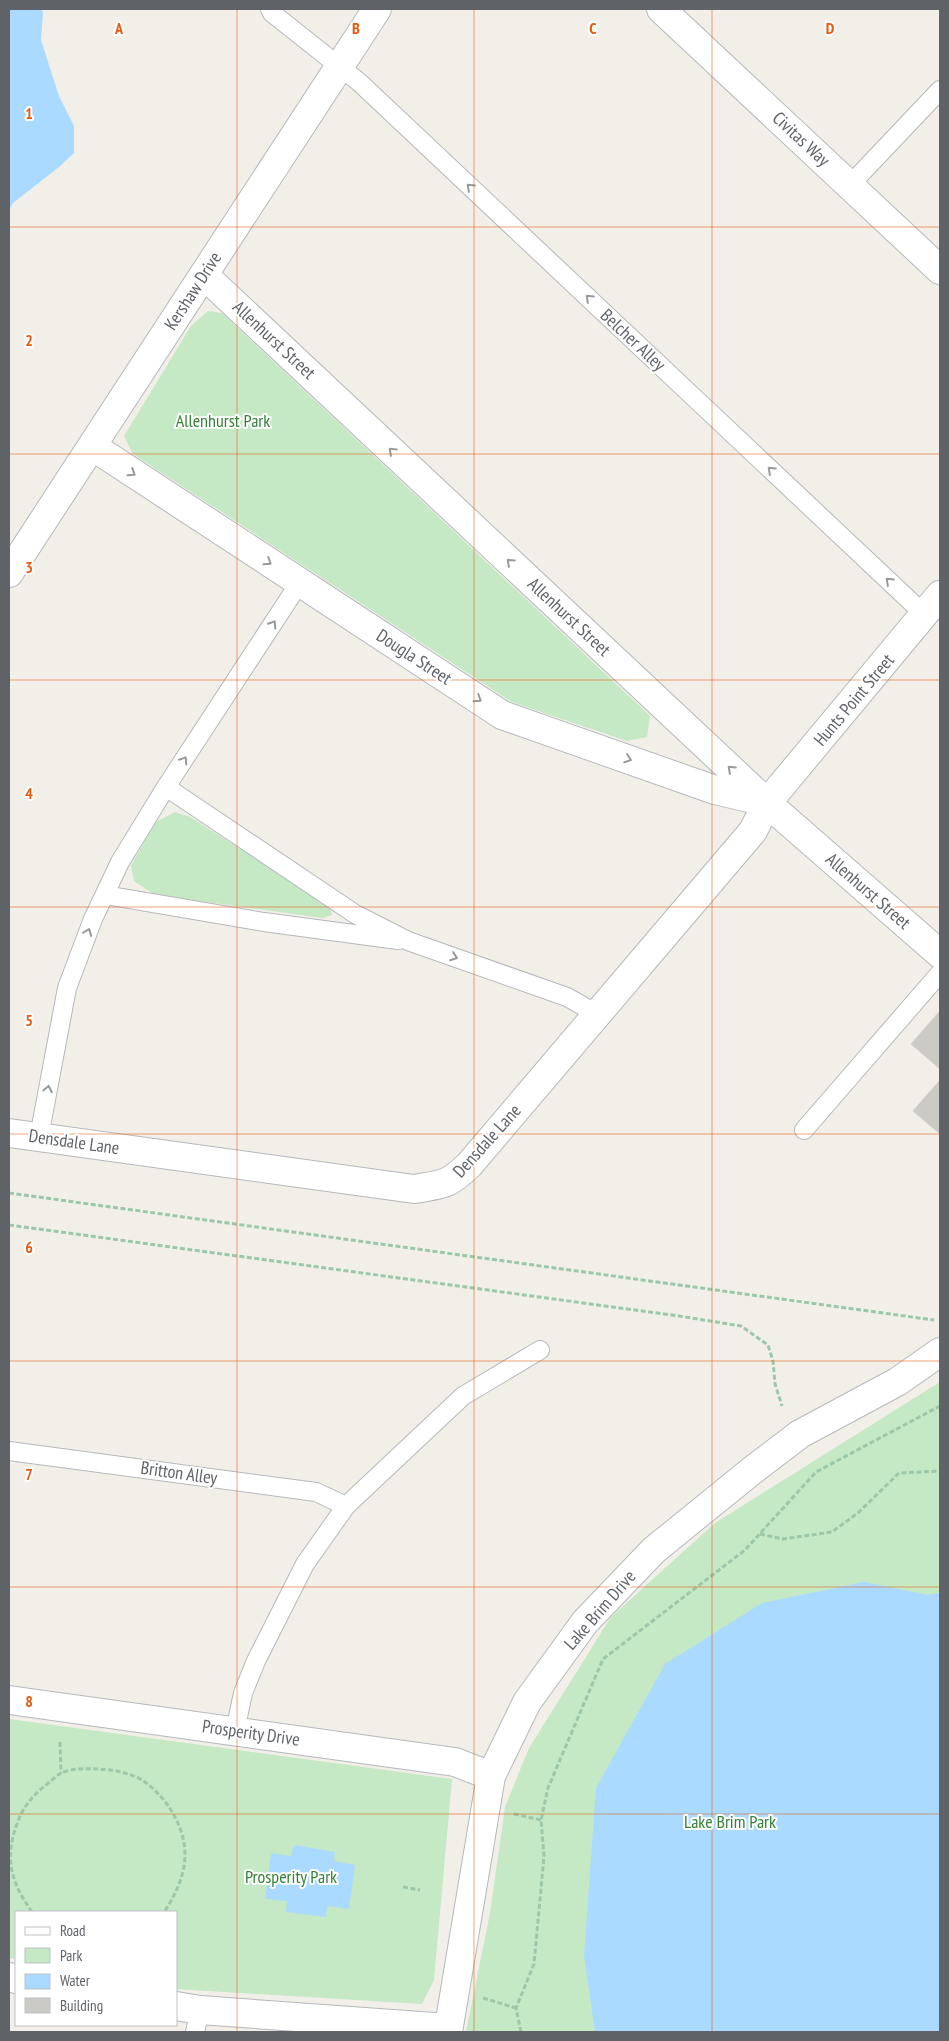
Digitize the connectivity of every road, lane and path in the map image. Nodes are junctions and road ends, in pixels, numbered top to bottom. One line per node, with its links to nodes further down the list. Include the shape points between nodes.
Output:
1 (270, 9): 4 (lane, Belcher Alley)
2 (377, 9): 4 (street, Kershaw Drive)
3 (666, 11): 6 (street, Civitas Way)
4 (339, 67): 8 (street, Kershaw Drive); 12 (lane, Belcher Alley, one-way to 4)
5 (940, 90): 6 (lane)
6 (850, 185): 7 (street, Civitas Way)
7 (940, 270)
8 (204, 275): 9 (street, Kershaw Drive); 14 (street, Allenhurst Street, one-way to 8)
9 (92, 446): 10 (street, Kershaw Drive); 11 (street, Dougla Street, one-way to 11)
10 (9, 573)
11 (300, 582): 13 (lane, one-way to 11); 14 (street, Dougla Street, one-way to 14, via 502,715 715,790)
12 (932, 605): 14 (street, Hunts Point Street)
13 (166, 787): 15 (lane, via 120,862); 16 (lane, via 355,914)
14 (767, 802): 17 (street, Allenhurst Street); 19 (street, Densdale Lane, via 753,831)
15 (105, 894): 16 (lane, via 264,922); 22 (lane, one-way to 15, via 67,988)
16 (408, 941): 19 (lane, one-way to 19, via 567,997)
17 (940, 954)
18 (940, 972): 20 (lane)
19 (597, 1014): 22 (street, Densdale Lane, via 469,1164 446,1184 414,1189)
20 (804, 1130)
21 (9, 1133): 22 (street, Densdale Lane)
22 (39, 1137)
23 (9, 1193): 25 (path)
24 (9, 1225): 28 (path, via 741,1326 768,1345)
25 (937, 1321)
26 (540, 1350): 32 (lane, via 463,1396)
27 (940, 1352): 38 (street, Lake Brim Drive, via 897,1382 800,1434 654,1550 585,1622 527,1702)
28 (782, 1406)
29 (940, 1406): 33 (path, via 816,1472)
30 (9, 1451): 32 (lane, Britton Alley, via 316,1492)
31 (940, 1471): 33 (path, via 899,1473 859,1512 832,1532 783,1539)
32 (346, 1506): 35 (lane, via 305,1564 256,1661 243,1693)
33 (759, 1534): 40 (path, via 745,1550 603,1659 548,1788)
34 (9, 1700): 35 (street, Prosperity Drive)
35 (235, 1731): 38 (street, Prosperity Drive, via 455,1762)
36 (60, 1742): 37 (path)
37 (62, 1773): 43 (path, via 37,1792 20,1814 11,1839 10,1867 18,1893); 44 (path, via 85,1768 113,1769 141,1780 165,1800 180,1826 185,1856 180,1886)
38 (491, 1776): 48 (street, Lake Brim Drive)
39 (513, 1814): 40 (path)
40 (541, 1820): 46 (path, via 544,1856 534,1964)
41 (402, 1887): 42 (path)
42 (420, 1890)
43 (31, 1911)
44 (165, 1911)
45 (476, 1995): 46 (path)
46 (516, 2008): 49 (path)
47 (191, 2016): 48 (street)
48 (448, 2030)
49 (521, 2032)

